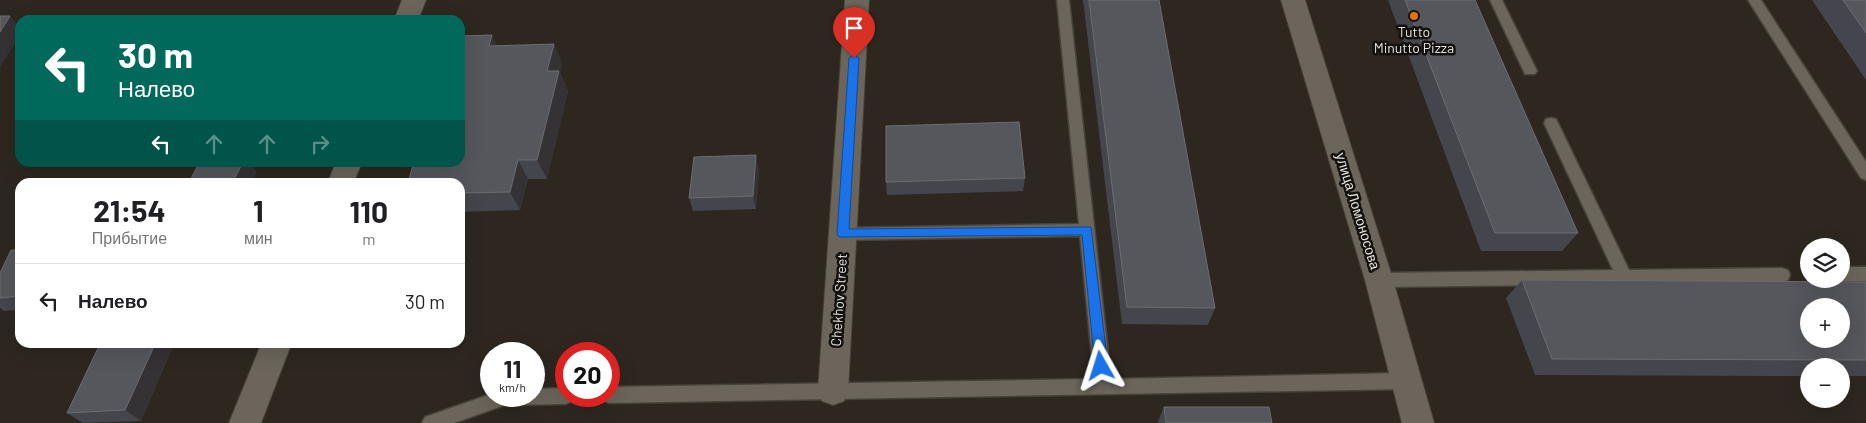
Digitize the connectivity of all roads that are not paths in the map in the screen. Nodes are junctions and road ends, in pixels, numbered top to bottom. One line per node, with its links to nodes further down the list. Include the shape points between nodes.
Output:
1 (414, 0): 7 (street)
2 (857, 0): 12 (street, Chekhov Street)
3 (1063, 0): 11 (lane)
4 (1293, 0): 17 (street, улица Ломоносова)
5 (1496, 0): 8 (lane)
6 (1754, 0): 10 (lane)
7 (408, 15)
8 (1530, 72)
9 (1551, 123): 16 (lane)
10 (1866, 174)
11 (1087, 230): 12 (lane); 20 (lane)
12 (843, 234): 21 (street, Chekhov Street)
13 (1850, 274): 14 (lane)
14 (1866, 274)
15 (1782, 275): 16 (lane)
16 (1624, 277): 17 (lane)
17 (1379, 280): 19 (street, улица Ломоносова)
18 (275, 348): 24 (street)
19 (1406, 380): 20 (lane); 26 (street, улица Ломоносова)
20 (1103, 386): 21 (lane)
21 (833, 391): 22 (lane)
22 (620, 395)
23 (555, 396): 25 (lane, via 506,397)
24 (245, 423)
25 (432, 423)
26 (1418, 423)

